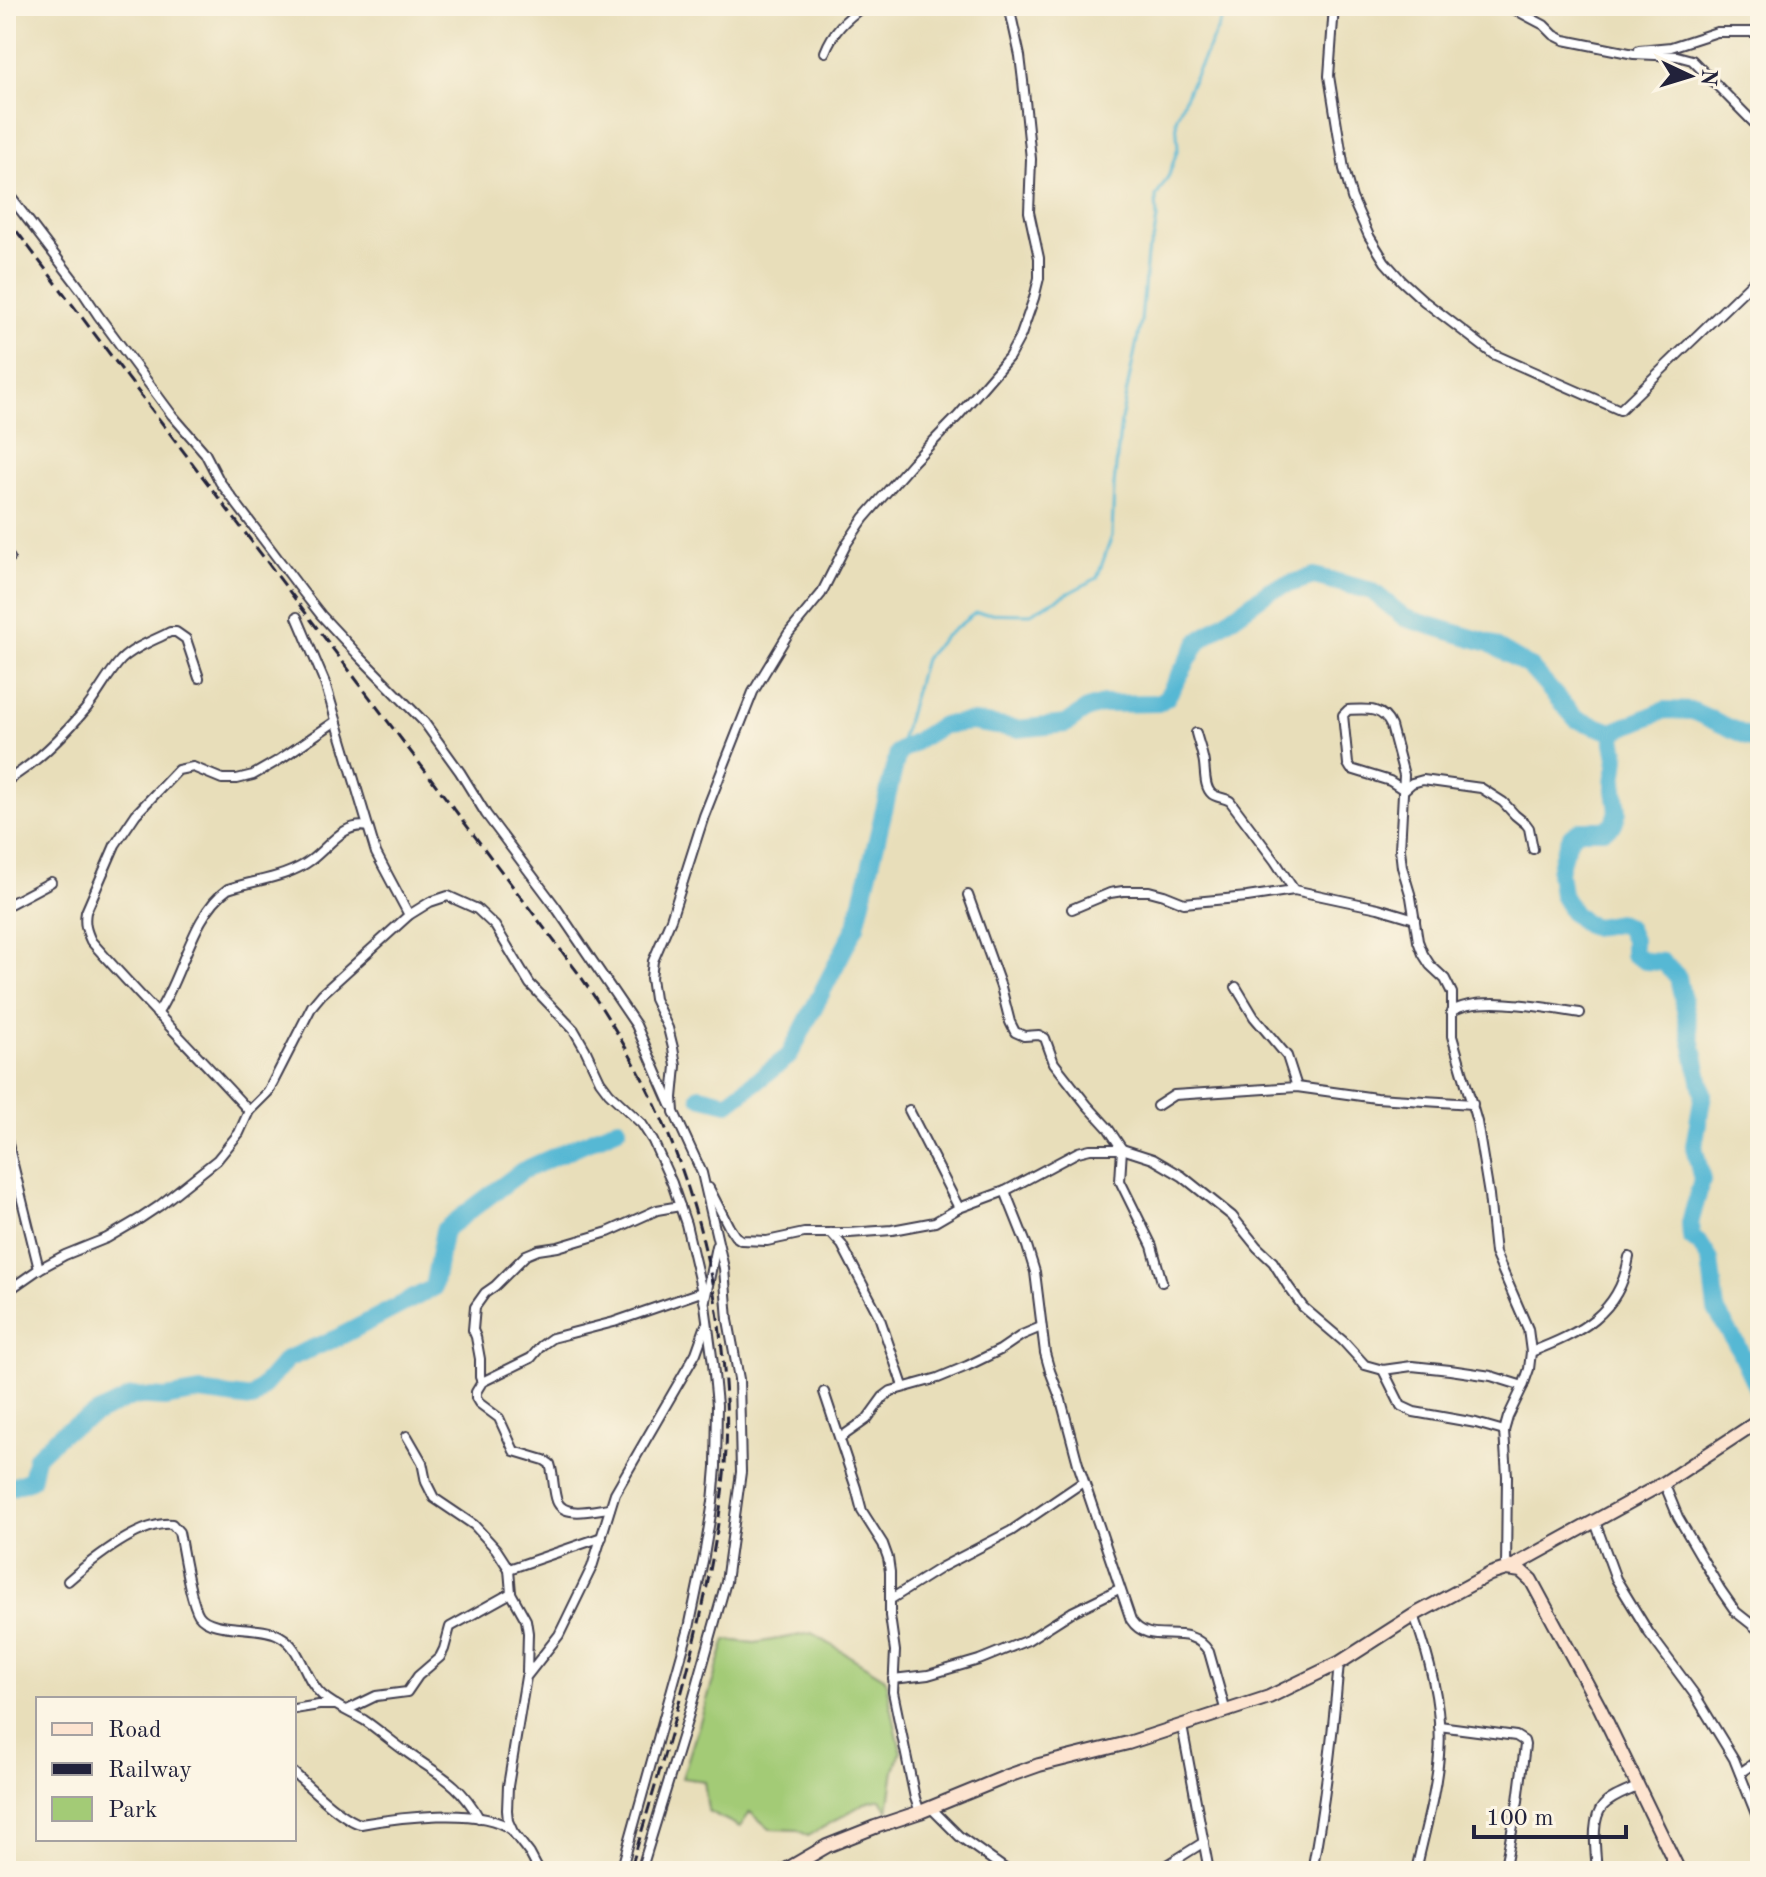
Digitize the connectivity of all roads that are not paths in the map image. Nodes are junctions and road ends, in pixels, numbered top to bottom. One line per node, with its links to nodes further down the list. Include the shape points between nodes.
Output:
1 (864, 6): 7 (street, via 845,19)
2 (1009, 6): 35 (street, via 1031,159 1029,212 1039,258 1034,298 1009,357 864,518 821,594 788,634 753,692 653,961 654,999 675,1057)
3 (1334, 6): 10 (street, via 1332,101 1344,169 1369,236 1401,280 1493,354 1620,410)
4 (1508, 6): 6 (street, via 1564,40)
5 (1760, 32): 6 (street, via 1717,32 1671,47)
6 (1622, 51): 8 (street, via 1692,60)
7 (825, 52)
8 (1760, 129)
9 (6, 191): 35 (street, via 321,615 424,722 636,1025)
10 (1760, 275)
11 (297, 617): 13 (street)
12 (199, 678): 15 (street, via 182,634 170,632 134,651 68,728)
13 (336, 721): 17 (street); 29 (street, via 253,775 222,779 193,767 178,770 115,845 86,912 86,930)
14 (1196, 733): 20 (street, via 1210,792 1230,801)
15 (6, 781)
16 (1404, 790): 16 (street, via 1351,769 1344,712 1375,710 1389,720); 18 (street, via 1423,780 1481,788 1526,824); 25 (street, via 1400,849)
17 (368, 827): 24 (street); 29 (street, via 343,832 300,868 218,896)
18 (1533, 849)
19 (51, 882): 22 (street)
20 (1294, 890): 23 (street, via 1184,903 1149,891 1123,891); 25 (street)
21 (968, 895): 37 (street, via 1015,1032 1045,1038 1054,1063)
22 (6, 906)
23 (1072, 909)
24 (409, 915): 34 (street, via 312,1006 268,1092); 40 (street, via 448,896 477,909 495,926 530,984 574,1030 600,1081 642,1124)
25 (1415, 919): 27 (street, via 1423,954 1452,993)
26 (1236, 987): 30 (street, via 1287,1056)
27 (1451, 1012): 28 (street, via 1464,1005 1505,1004); 31 (street, via 1452,1036)
28 (1580, 1013)
29 (157, 1014): 34 (street)
30 (1297, 1087): 31 (street); 32 (street, via 1174,1095)
31 (1473, 1104): 52 (street, via 1495,1253 1528,1329)
32 (1157, 1106)
33 (909, 1110): 41 (street)
34 (249, 1111): 45 (street, via 217,1160 159,1206 107,1238)
35 (674, 1112): 38 (street)
36 (6, 1136): 45 (street)
37 (1122, 1149): 39 (street, via 1078,1152); 46 (street, via 1120,1181 1152,1246); 53 (street, via 1161,1162 1224,1209 1273,1262 1303,1307 1365,1365)
38 (702, 1173): 42 (street, via 741,1240); 43 (street)
39 (1005, 1191): 41 (street); 51 (street, via 1035,1272)
40 (680, 1206): 48 (street); 54 (street, via 526,1255 475,1307 473,1330)
41 (959, 1208): 42 (street, via 918,1227)
42 (831, 1233): 55 (street, via 879,1316)
43 (717, 1239): 49 (street); 95 (street, via 739,1379 740,1492 726,1582)
44 (1629, 1257): 52 (street, via 1624,1279 1606,1311)
45 (39, 1269): 47 (street)
46 (1162, 1282)
47 (6, 1292)
48 (701, 1292): 49 (street); 54 (street, via 552,1338 531,1358)
49 (705, 1305): 50 (street)
50 (707, 1319): 64 (street, via 696,1353); 94 (street, via 717,1405 713,1502 689,1628)
51 (1041, 1327): 55 (street, via 967,1366); 62 (street)
52 (1531, 1352): 56 (street)
53 (1383, 1370): 56 (street, via 1424,1367); 59 (street, via 1401,1406)
54 (482, 1382): 64 (street, via 476,1392 479,1403 499,1418 510,1447 550,1464 563,1509)
55 (903, 1386): 61 (street, via 883,1397 867,1419)
56 (1523, 1386): 59 (street)
57 (824, 1392): 61 (street)
58 (1760, 1420): 63 (street)
59 (1504, 1431): 68 (street)
60 (407, 1436): 67 (street, via 434,1498 474,1525)
61 (840, 1438): 72 (street, via 862,1511 888,1558)
62 (1083, 1482): 70 (street); 72 (street, via 1011,1531)
63 (1664, 1483): 65 (street); 74 (street, via 1720,1589 1736,1612)
64 (610, 1508): 66 (street)
65 (1595, 1522): 68 (street); 85 (street, via 1616,1579 1695,1695)
66 (602, 1537): 67 (street); 76 (street, via 559,1635)
67 (509, 1569): 71 (street)
68 (1506, 1569): 73 (street); 87 (street, via 1521,1571 1531,1580)
69 (68, 1581): 78 (street, via 108,1549 172,1524 179,1532 201,1618 280,1636 294,1649 317,1690)
70 (1119, 1589): 77 (street, via 1028,1640 979,1660); 81 (street, via 1140,1630 1194,1637 1203,1643)
71 (511, 1593): 76 (street, via 526,1620); 80 (street, via 450,1627 440,1657 407,1692 376,1696)
72 (891, 1599): 77 (street)
73 (1414, 1615): 75 (street); 83 (street, via 1431,1672)
74 (1760, 1631)
75 (1339, 1663): 81 (street); 100 (street, via 1328,1781)
76 (526, 1677): 91 (street, via 507,1798)
77 (893, 1679): 88 (street, via 895,1705)
78 (337, 1705): 79 (street); 80 (street)
79 (296, 1709)
80 (347, 1710): 89 (street, via 454,1784)
81 (1226, 1712): 82 (street)
82 (1182, 1726): 88 (street, via 1039,1765); 92 (street)
83 (1439, 1726): 101 (street, via 1437,1772); 102 (street, via 1524,1741)
84 (1760, 1759): 85 (street)
85 (1740, 1773): 90 (street)
86 (296, 1775): 89 (street, via 355,1823 411,1816)
87 (1637, 1787): 103 (street, via 1605,1804 1597,1815); 104 (street)
88 (926, 1810): 96 (street, via 827,1846); 97 (street)
89 (479, 1818): 91 (street, via 500,1822)
90 (1760, 1824)
91 (513, 1832): 93 (street)
92 (1204, 1842): 98 (street); 99 (street)
93 (539, 1871)
94 (621, 1871)
95 (641, 1871)
96 (784, 1871)
97 (1008, 1871)
98 (1158, 1871)
99 (1209, 1871)
100 (1312, 1871)
101 (1416, 1871)
102 (1504, 1871)
103 (1597, 1871)
104 (1679, 1871)

